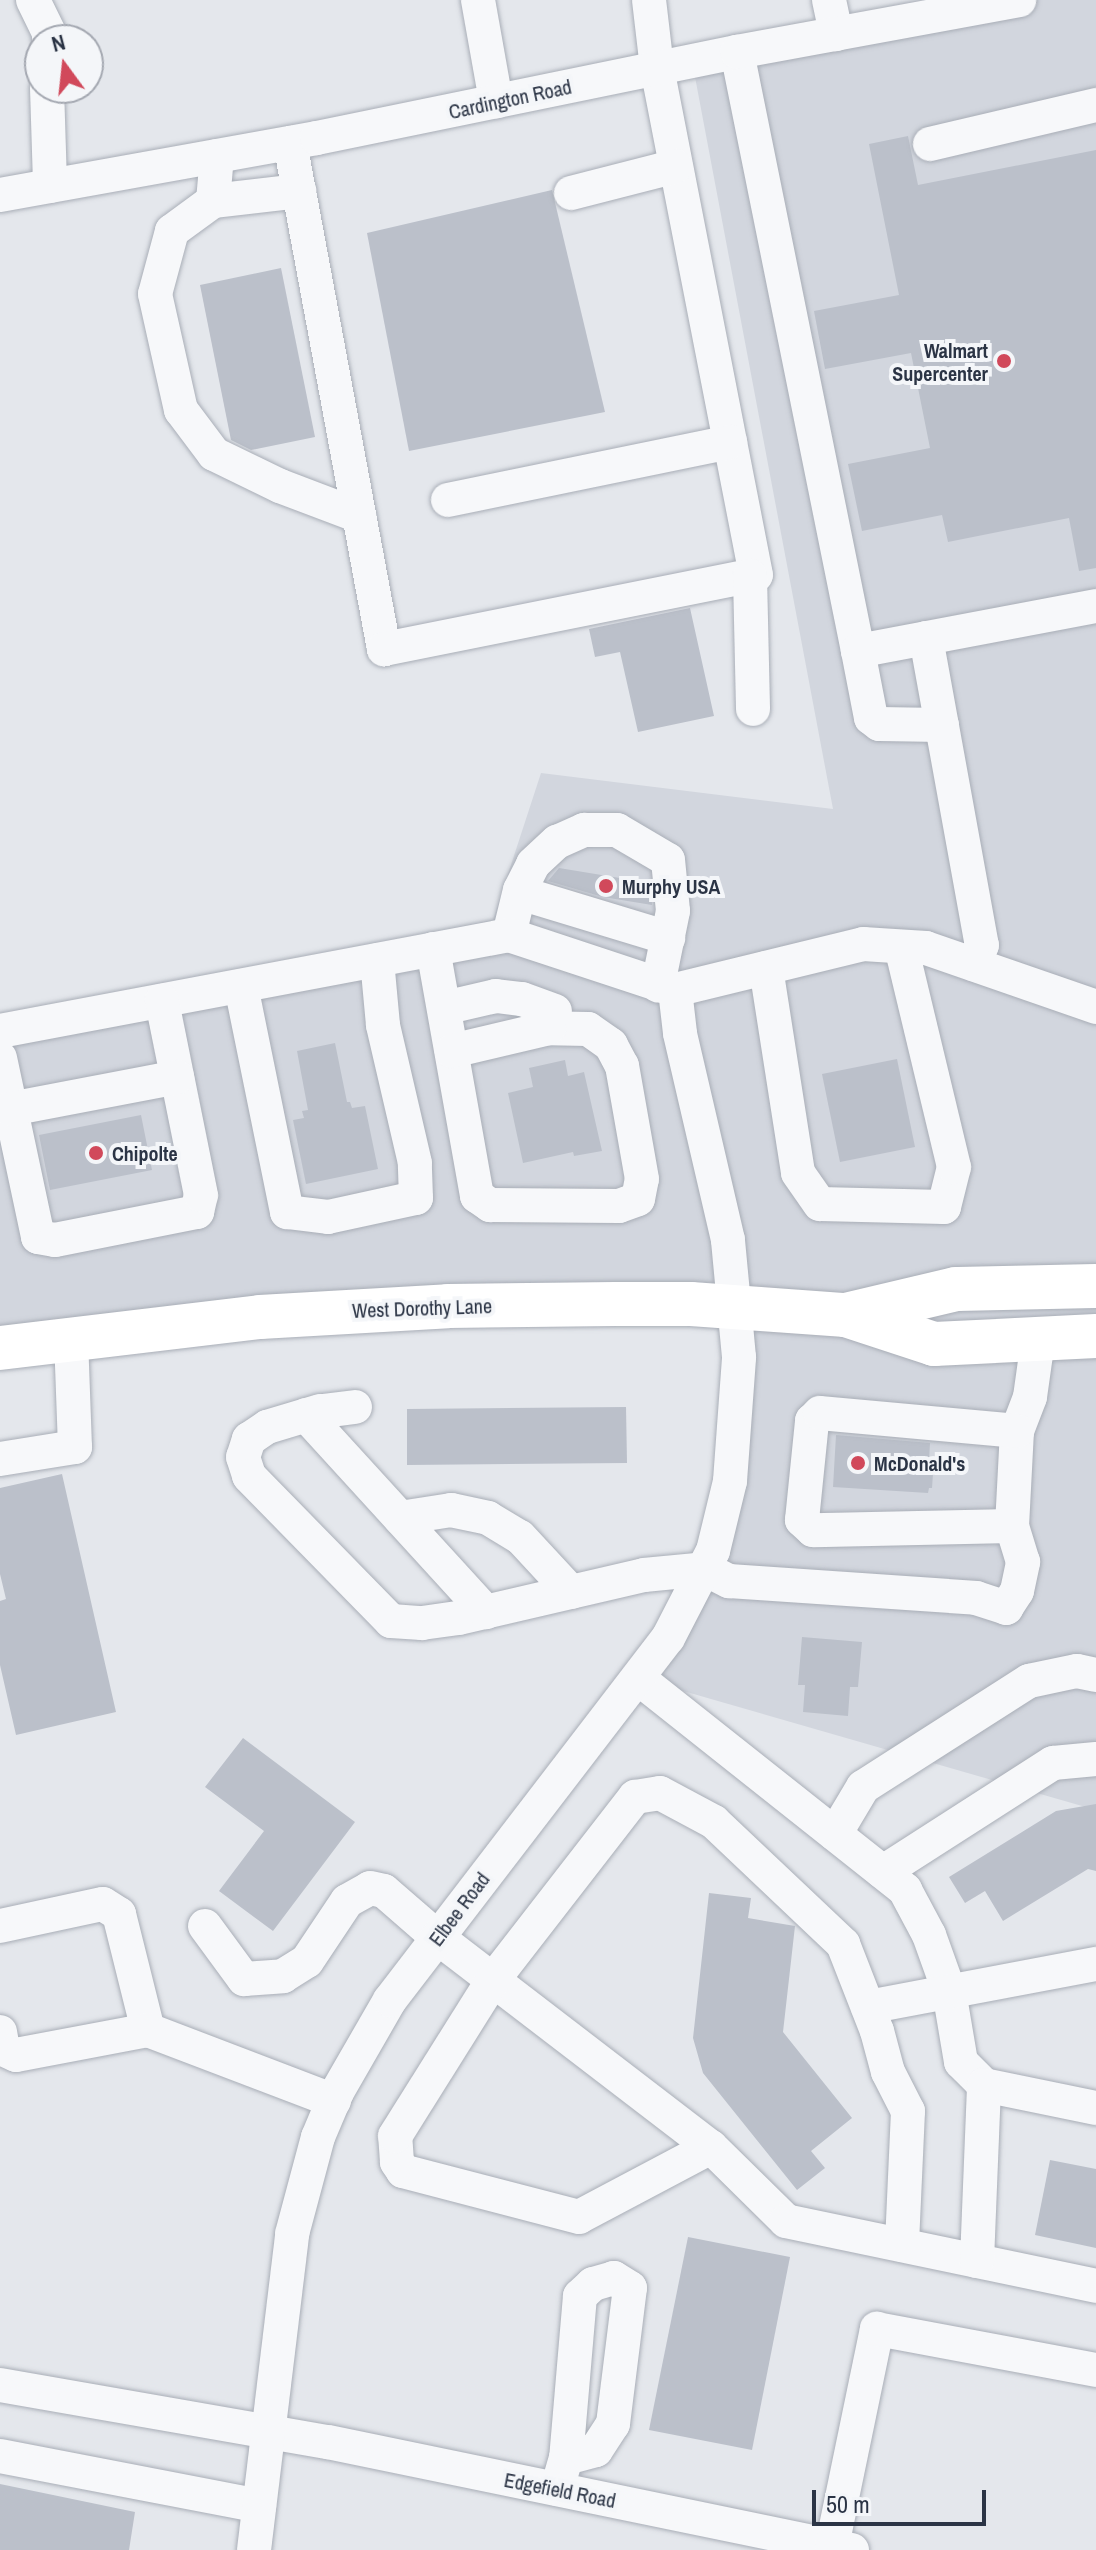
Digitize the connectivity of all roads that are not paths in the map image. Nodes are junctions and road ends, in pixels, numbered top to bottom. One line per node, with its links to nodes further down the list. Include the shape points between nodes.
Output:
1 (33, 0): 7 (street)
2 (478, 0): 11 (street)
3 (649, 0): 10 (street)
4 (829, 0): 8 (street)
5 (1019, 0): 6 (street, Cardington Road)
6 (870, 14): 8 (street, Cardington Road)
7 (45, 24)
8 (836, 34): 9 (street, Cardington Road)
9 (737, 52): 10 (street, Cardington Road); 29 (street)
10 (657, 68): 11 (street, Cardington Road); 17 (street)
11 (496, 101): 14 (street, Cardington Road)
12 (47, 104): 18 (street)
13 (1096, 105): 15 (street)
14 (290, 143): 16 (street, Cardington Road); 19 (street)
15 (930, 144)
16 (217, 156): 18 (street, Cardington Road); 22 (street)
17 (676, 166): 20 (street); 23 (street)
18 (50, 186): 21 (street, Cardington Road)
19 (299, 191): 22 (street); 25 (street)
20 (571, 193)
21 (0, 195)
22 (213, 201): 25 (street, via 172,231 155,294 181,410 214,454)
23 (730, 442): 24 (street); 26 (street, via 756,575)
24 (448, 500)
25 (359, 516): 26 (street, via 384,649)
26 (750, 576): 30 (street)
27 (1096, 606): 28 (street)
28 (926, 638): 29 (street); 31 (street)
29 (858, 651): 31 (street, via 871,718 879,724)
30 (753, 709)
31 (942, 725): 39 (street, via 982,945)
32 (520, 893): 33 (street); 34 (street); 34 (street, Elbee Road, via 533,864 557,842 584,830 617,830 668,860 673,911)
33 (509, 935): 36 (street); 37 (street)
34 (668, 938): 42 (street, Elbee Road)
35 (901, 947): 39 (street, via 926,948); 40 (street, via 863,944); 40 (street, via 954,1167 944,1207 820,1204 798,1173)
36 (433, 949): 38 (street); 45 (street)
37 (576, 957): 42 (street); 46 (street)
38 (377, 960): 41 (street); 41 (street, via 383,1025 415,1163 416,1198 328,1217 287,1212)
39 (974, 964): 44 (street)
40 (766, 968): 42 (street)
41 (241, 986): 43 (street)
42 (667, 988): 53 (street, Elbee Road, via 728,1240)
43 (162, 1001): 47 (street); 50 (street)
44 (1096, 1007)
45 (444, 1008): 46 (street, via 496,996 522,999); 48 (street)
46 (552, 1020): 48 (street); 48 (street, via 588,1029 617,1055 642,1179 638,1199 619,1206 490,1205 477,1196)
47 (0, 1031)
48 (452, 1051)
49 (0, 1058): 51 (street)
50 (177, 1077): 51 (street); 51 (street, via 201,1195 197,1212 55,1240 38,1237)
51 (10, 1109)
52 (1096, 1286): 54 (main road, West Dorothy Lane, via 956,1289)
53 (734, 1306): 54 (main road, West Dorothy Lane); 56 (main road, West Dorothy Lane, via 363,1310); 66 (street, Elbee Road, via 739,1357 736,1429 730,1481)
54 (846, 1315): 57 (main road, West Dorothy Lane, via 934,1344)
55 (1096, 1336): 57 (main road, West Dorothy Lane)
56 (71, 1338): 58 (main road, West Dorothy Lane); 62 (street, via 75,1447)
57 (1038, 1340): 61 (street, via 1030,1397)
58 (0, 1348)
59 (355, 1407): 60 (street)
60 (306, 1415): 63 (street); 69 (street, via 267,1427 249,1439 243,1457 249,1476 391,1621 422,1623)
61 (1017, 1431): 64 (street); 65 (street, via 820,1413 812,1421 802,1520)
62 (0, 1459)
63 (400, 1518): 68 (street, via 451,1510 488,1518 520,1537); 69 (street)
64 (1012, 1526): 65 (street); 67 (street, via 1023,1562 1017,1591 1006,1608 976,1598)
65 (813, 1530): 67 (street)
66 (705, 1569): 67 (street, via 729,1581); 68 (street, via 644,1575); 71 (street, Elbee Road, via 668,1638)
67 (797, 1585)
68 (571, 1592): 69 (street)
69 (486, 1612)
70 (1096, 1675): 73 (street, via 1077,1671 1029,1681 863,1787)
71 (638, 1678): 73 (street); 77 (street, Elbee Road)
72 (1096, 1759): 74 (street, via 1053,1763)
73 (835, 1834): 74 (street)
74 (883, 1872): 80 (street, via 905,1890 929,1935)
75 (0, 1926): 82 (street, via 103,1904 119,1914)
76 (205, 1926): 77 (street, via 244,1979 283,1976 307,1961 347,1901 370,1888 384,1891)
77 (437, 1937): 79 (street); 85 (street, Elbee Road, via 369,2034)
78 (1096, 1964): 80 (street)
79 (493, 1980): 81 (street, via 635,1797 660,1793 714,1822 843,1944); 87 (street); 87 (street, via 395,2136 403,2171 579,2217)
80 (949, 1991): 81 (street); 84 (street, via 961,2062)
81 (868, 2007): 88 (street, via 888,2072 908,2111)
82 (148, 2030): 83 (street, via 16,2055 3,2049); 85 (street)
83 (0, 2032)
84 (984, 2085): 86 (street); 89 (street)
85 (334, 2101): 93 (street, Elbee Road, via 303,2185 292,2234)
86 (1096, 2108)
87 (711, 2147): 88 (street, via 786,2221)
88 (902, 2245): 89 (street)
89 (977, 2261): 90 (street)
90 (1096, 2286)
91 (1096, 2370): 97 (street, via 877,2329)
92 (0, 2385): 93 (street, Edgefield Road)
93 (268, 2433): 95 (street, Elbee Road); 96 (street, Edgefield Road, via 562,2474)
94 (0, 2456): 95 (street)
95 (259, 2506): 98 (street, Elbee Road)
96 (759, 2540): 97 (street, Edgefield Road)
97 (842, 2548)
98 (254, 2550)

